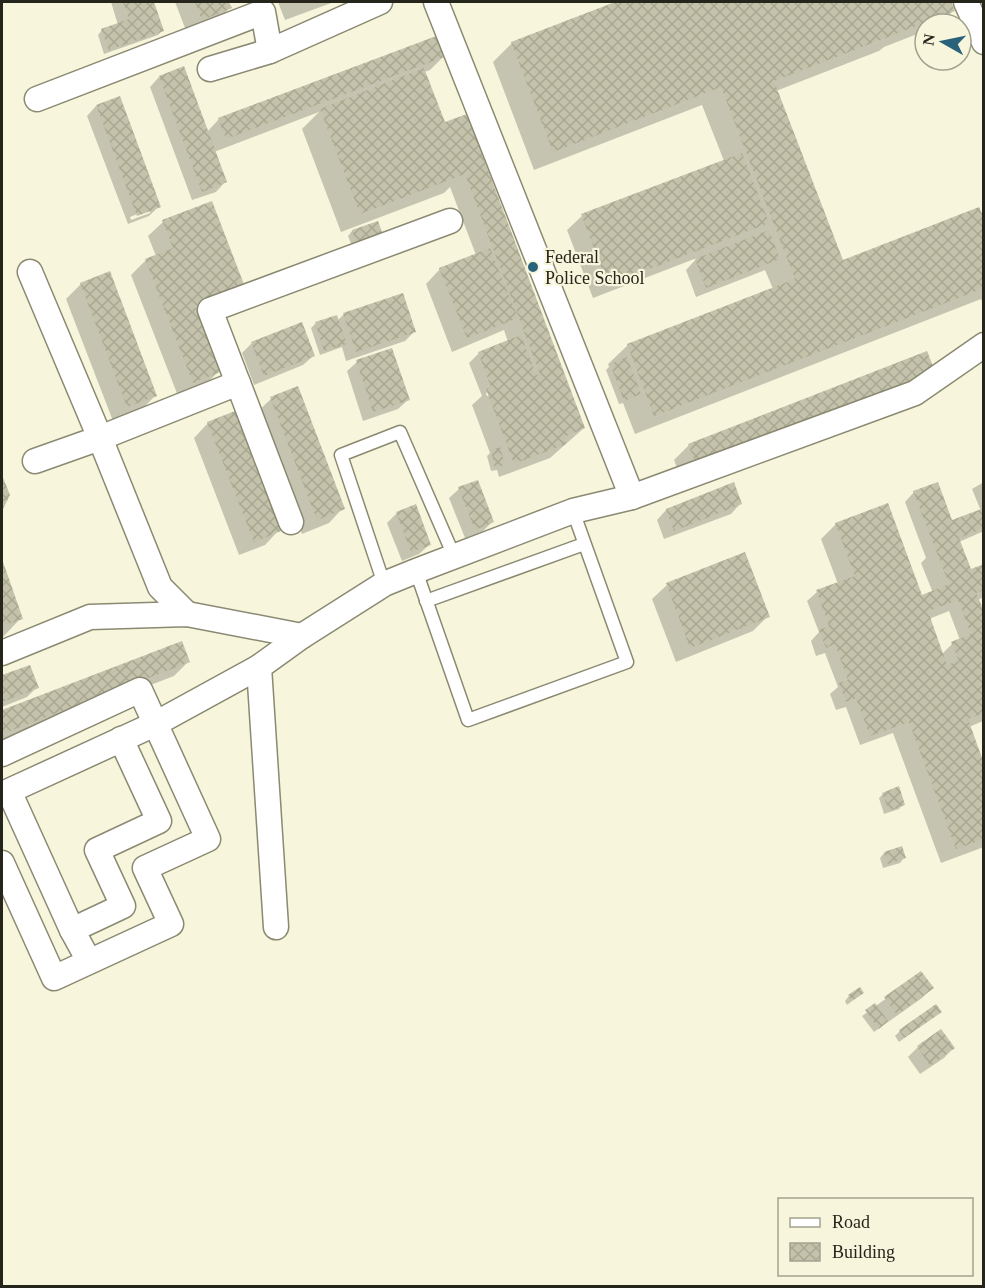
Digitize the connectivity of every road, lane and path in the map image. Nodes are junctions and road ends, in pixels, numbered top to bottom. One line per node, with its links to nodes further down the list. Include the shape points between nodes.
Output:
1 (380, 2): 6 (street)
2 (436, 2): 15 (street)
3 (966, 2): 5 (street)
4 (261, 7): 6 (street); 8 (street)
5 (984, 42)
6 (270, 51): 7 (street)
7 (210, 69)
8 (36, 99)
9 (450, 220): 12 (street, via 210,310)
10 (30, 272): 13 (street)
11 (984, 345): 15 (street, via 915,393)
12 (238, 383): 13 (street); 17 (street)
13 (100, 438): 14 (street); 23 (street, via 160,587)
14 (35, 461)
15 (632, 497): 16 (street)
16 (573, 511): 18 (lane); 19 (street)
17 (291, 522)
18 (584, 544): 22 (lane); 22 (lane, via 627,662 468,720)
19 (454, 556): 20 (street); 21 (lane, via 400,432 341,455)
20 (416, 571): 21 (street); 22 (lane)
21 (384, 584): 24 (street)
22 (426, 602)
23 (187, 614): 24 (street); 25 (street, via 90,617)
24 (302, 636): 26 (street)
25 (2, 653)
26 (259, 667): 27 (street); 31 (street)
27 (155, 724): 28 (street); 29 (street, via 140,690); 33 (street, via 208,839 145,868 171,924)
28 (121, 739): 32 (street, via 9,791); 32 (street, via 159,821 97,850 123,906)
29 (2, 754)
30 (2, 863): 33 (street, via 54,978)
31 (276, 927)
32 (72, 930): 33 (street)
33 (89, 961)

